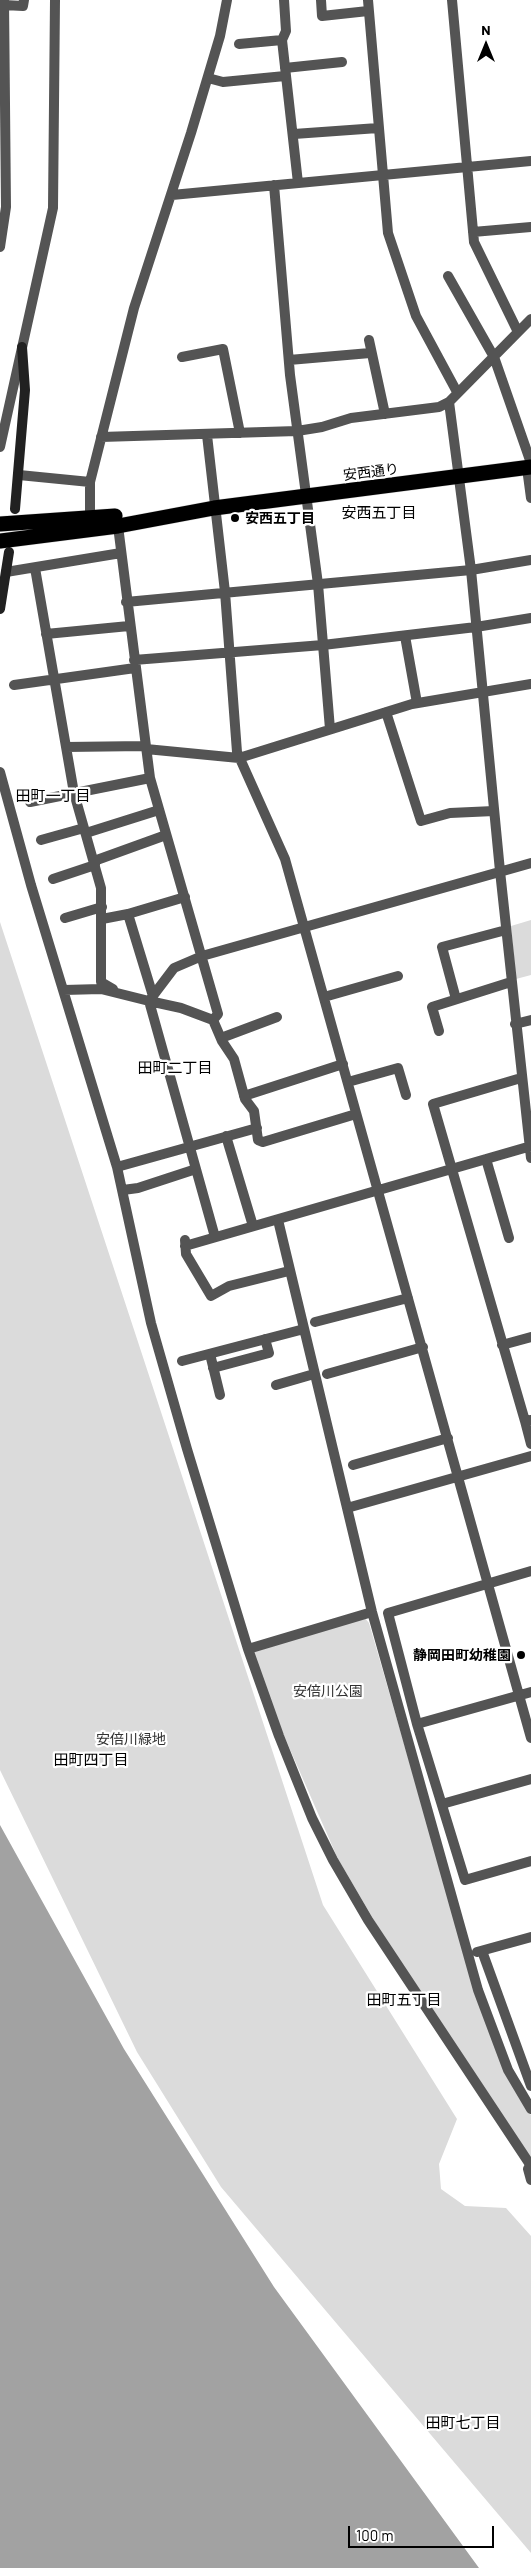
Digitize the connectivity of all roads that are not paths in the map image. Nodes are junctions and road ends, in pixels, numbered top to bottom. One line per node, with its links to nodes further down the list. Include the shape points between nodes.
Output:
1 (24, 0): 8 (street, via 23,6)
2 (55, 0): 30 (street, via 53,208)
3 (227, 0): 14 (street)
4 (284, 0): 10 (street, via 286,31)
5 (321, 0): 9 (street, via 322,16)
6 (368, 0): 9 (street)
7 (452, 0): 18 (street)
8 (4, 3): 25 (street, via 6,207)
9 (368, 11): 15 (street)
10 (282, 40): 11 (street); 13 (street)
11 (239, 44)
12 (342, 62): 13 (street)
13 (285, 72): 14 (street, via 223,82); 16 (street)
14 (208, 78): 22 (street)
15 (378, 128): 16 (street); 19 (street)
16 (294, 134): 20 (street)
17 (531, 161): 18 (street)
18 (468, 167): 19 (street); 24 (street)
19 (382, 175): 20 (street); 35 (street, via 388,233 416,316)
20 (298, 182): 21 (street)
21 (274, 185): 22 (street); 34 (street)
22 (172, 195): 41 (street, via 142,278)
23 (531, 227): 24 (street)
24 (473, 232): 28 (street, via 474,242)
25 (0, 247)
26 (448, 276): 32 (street)
27 (531, 318): 28 (street)
28 (518, 332): 32 (street)
29 (369, 340): 31 (street)
30 (22, 347): 42 (street); 44 (street, via 25,390)
31 (370, 354): 34 (street); 37 (street)
32 (494, 356): 35 (street); 43 (street)
33 (182, 357): 39 (street, via 223,349)
34 (289, 360): 38 (street)
35 (457, 392): 36 (street)
36 (449, 402): 37 (street, via 425,410); 45 (street)
37 (385, 414): 38 (street, via 351,418)
38 (297, 431): 39 (street); 47 (street)
39 (240, 433): 40 (street)
40 (207, 435): 41 (street); 49 (street)
41 (101, 436): 46 (street)
42 (0, 448)
43 (530, 466): 45 (highway, 安西通り); 48 (street)
44 (19, 475): 46 (street); 50 (street)
45 (460, 477): 47 (highway, 安西通り); 58 (street)
46 (90, 482): 51 (street)
47 (305, 496): 49 (highway, 安西通り); 60 (street)
48 (531, 498)
49 (214, 508): 51 (highway, 安西通り); 53 (highway, 安西通り); 61 (street)
50 (15, 510)
51 (90, 518): 52 (highway, 安西通り)
52 (0, 524)
53 (118, 526): 54 (highway, 安西通り); 55 (street)
54 (4, 547): 59 (street)
55 (121, 553): 57 (street); 62 (street)
56 (531, 560): 58 (street)
57 (35, 568): 59 (street); 67 (street)
58 (471, 570): 60 (street); 66 (street)
59 (6, 572): 63 (street)
60 (318, 584): 61 (street); 69 (street)
61 (225, 592): 62 (street); 70 (street)
62 (126, 602): 65 (street)
63 (0, 609)
64 (531, 618): 66 (street)
65 (130, 626): 67 (street); 71 (street)
66 (476, 627): 68 (street); 75 (street)
67 (46, 634): 72 (street)
68 (406, 636): 69 (street); 76 (street)
69 (323, 645): 70 (street); 78 (street)
70 (230, 652): 71 (street); 81 (street)
71 (134, 664): 72 (street); 80 (street)
72 (54, 680): 73 (street); 79 (street)
73 (14, 684)
74 (531, 684): 75 (street)
75 (483, 691): 76 (street); 87 (street)
76 (417, 703): 77 (street)
77 (386, 712): 78 (street); 87 (street, via 421,822 450,813)
78 (330, 730): 81 (street)
79 (66, 747): 80 (street); 84 (street)
80 (145, 748): 81 (street); 83 (street)
81 (239, 758): 100 (street, via 285,859)
82 (0, 772): 105 (street)
83 (150, 778): 84 (street); 86 (street)
84 (74, 794): 85 (street); 88 (street)
85 (30, 802)
86 (159, 810): 88 (street); 89 (street)
87 (494, 811): 93 (street)
88 (85, 830): 90 (street); 91 (street)
89 (166, 835): 91 (street); 95 (street)
90 (41, 840)
91 (94, 863): 94 (street); 96 (street)
92 (531, 863): 93 (street)
93 (500, 871): 100 (street); 101 (street)
94 (53, 879)
95 (184, 897): 97 (street); 102 (street)
96 (102, 907): 98 (street); 99 (street)
97 (128, 914): 99 (street); 108 (street)
98 (65, 918)
99 (102, 919): 106 (street, via 101,982)
100 (305, 926): 102 (street); 107 (street)
101 (506, 930): 104 (street); 109 (street, via 442,947)
102 (202, 956): 108 (street, via 174,968); 111 (street, via 218,1014)
103 (398, 976): 107 (street)
104 (511, 982): 109 (street); 113 (street)
105 (64, 990): 106 (street, via 101,989); 128 (street)
106 (124, 996): 108 (street)
107 (324, 997): 116 (street)
108 (151, 999): 111 (street); 124 (street)
109 (456, 999): 114 (street, via 432,1007)
110 (277, 1017): 115 (street)
111 (213, 1020): 115 (street)
112 (531, 1020): 113 (street)
113 (515, 1024): 117 (street)
114 (439, 1031)
115 (221, 1038): 120 (street, via 234,1059)
116 (343, 1064): 118 (street); 120 (street)
117 (521, 1078): 125 (street); 130 (street, via 433,1104)
118 (348, 1082): 119 (street, via 398,1068); 121 (street)
119 (406, 1095)
120 (244, 1096): 122 (street, via 254,1112)
121 (356, 1114): 122 (street, via 262,1142 258,1140); 132 (street)
122 (257, 1128): 123 (street)
123 (226, 1136): 124 (street); 134 (street)
124 (189, 1146): 128 (street); 129 (street)
125 (530, 1146): 126 (street); 127 (street)
126 (531, 1158)
127 (486, 1159): 130 (street); 136 (street)
128 (117, 1167): 131 (street)
129 (196, 1169): 131 (street); 135 (street)
130 (451, 1170): 132 (street); 143 (street)
131 (122, 1190): 162 (street, via 151,1324)
132 (378, 1190): 133 (street); 138 (street)
133 (278, 1220): 134 (street); 137 (street)
134 (254, 1226): 135 (street)
135 (215, 1238): 137 (street, via 185,1242 186,1254 211,1296 229,1286)
136 (509, 1238)
137 (289, 1271): 140 (street)
138 (408, 1298): 139 (street); 144 (street)
139 (315, 1322)
140 (304, 1329): 142 (street); 148 (street)
141 (531, 1337): 143 (street)
142 (265, 1340): 145 (street); 147 (street, via 269,1353)
143 (502, 1345): 152 (street)
144 (423, 1347): 149 (street); 153 (street)
145 (210, 1354): 146 (street); 147 (street)
146 (182, 1361)
147 (213, 1368): 151 (street)
148 (314, 1374): 150 (street); 158 (street)
149 (327, 1374)
150 (276, 1385)
151 (220, 1395)
152 (528, 1420): 154 (street)
153 (448, 1438): 156 (street); 157 (street)
154 (531, 1444)
155 (531, 1456): 157 (street)
156 (353, 1465)
157 (459, 1478): 158 (street); 160 (street)
158 (347, 1508): 161 (street)
159 (531, 1571): 160 (street)
160 (488, 1583): 164 (street); 165 (street, via 388,1613)
161 (372, 1612): 162 (street); 172 (street)
162 (248, 1649): 175 (street, via 300,1788 332,1860 368,1920)
163 (531, 1692): 164 (street)
164 (519, 1696): 165 (street); 166 (street)
165 (417, 1724): 168 (street)
166 (531, 1738)
167 (531, 1779): 168 (street)
168 (442, 1804): 169 (street, via 465,1880)
169 (531, 1861)
170 (531, 1936): 171 (street)
171 (482, 1950): 172 (street); 173 (street)
172 (468, 1955): 174 (street, via 500,2052)
173 (531, 2086)
174 (531, 2109)
175 (531, 2164): 176 (street, via 528,2169)
176 (531, 2180)

